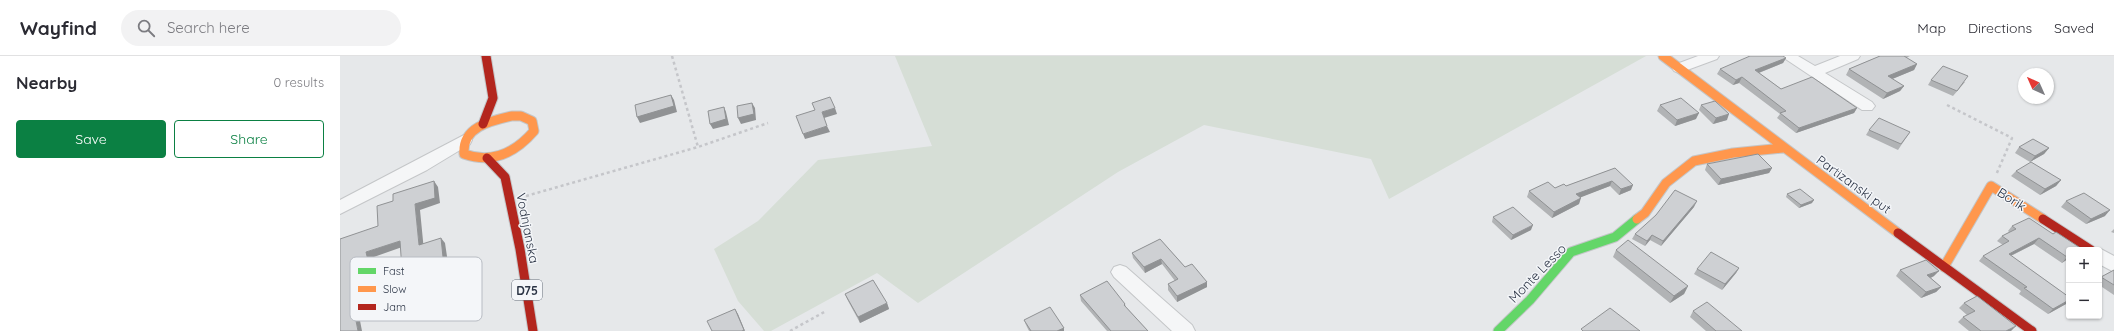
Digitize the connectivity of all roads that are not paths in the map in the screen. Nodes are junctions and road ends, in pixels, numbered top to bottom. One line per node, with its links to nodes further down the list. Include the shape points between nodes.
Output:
1 (486, 56): 8 (street)
2 (1662, 56): 6 (street, Partizanski put)
3 (1712, 56): 6 (street)
4 (1788, 56): 7 (street)
5 (1853, 56): 7 (street)
6 (1679, 68): 14 (street, Partizanski put)
7 (1814, 72): 9 (street)
8 (493, 98): 10 (street); 11 (street)
9 (1867, 106)
10 (512, 116): 11 (street); 13 (street, via 527,118 534,126 530,136)
11 (483, 124): 12 (street, via 468,134)
12 (464, 140): 15 (street, via 461,150); 17 (street)
13 (517, 148): 16 (street, via 503,155); 18 (street)
14 (1783, 148): 23 (street, Partizanski put); 27 (street, Monte Lesso, via 1734,153 1694,161 1666,183 1645,213 1614,237 1571,252 1530,300)
15 (468, 157): 16 (street); 17 (street)
16 (487, 158): 18 (street)
17 (421, 166): 19 (street)
18 (505, 177): 25 (street, Vodnjanska / D75)
19 (340, 208)
20 (2086, 247): 23 (street, Borik, via 1992,186)
21 (2102, 257): 22 (street)
22 (2114, 265)
23 (1944, 267): 28 (street, Partizanski put)
24 (1120, 272): 26 (street)
25 (533, 331)
26 (1185, 331)
27 (1498, 331)
28 (2032, 331)

